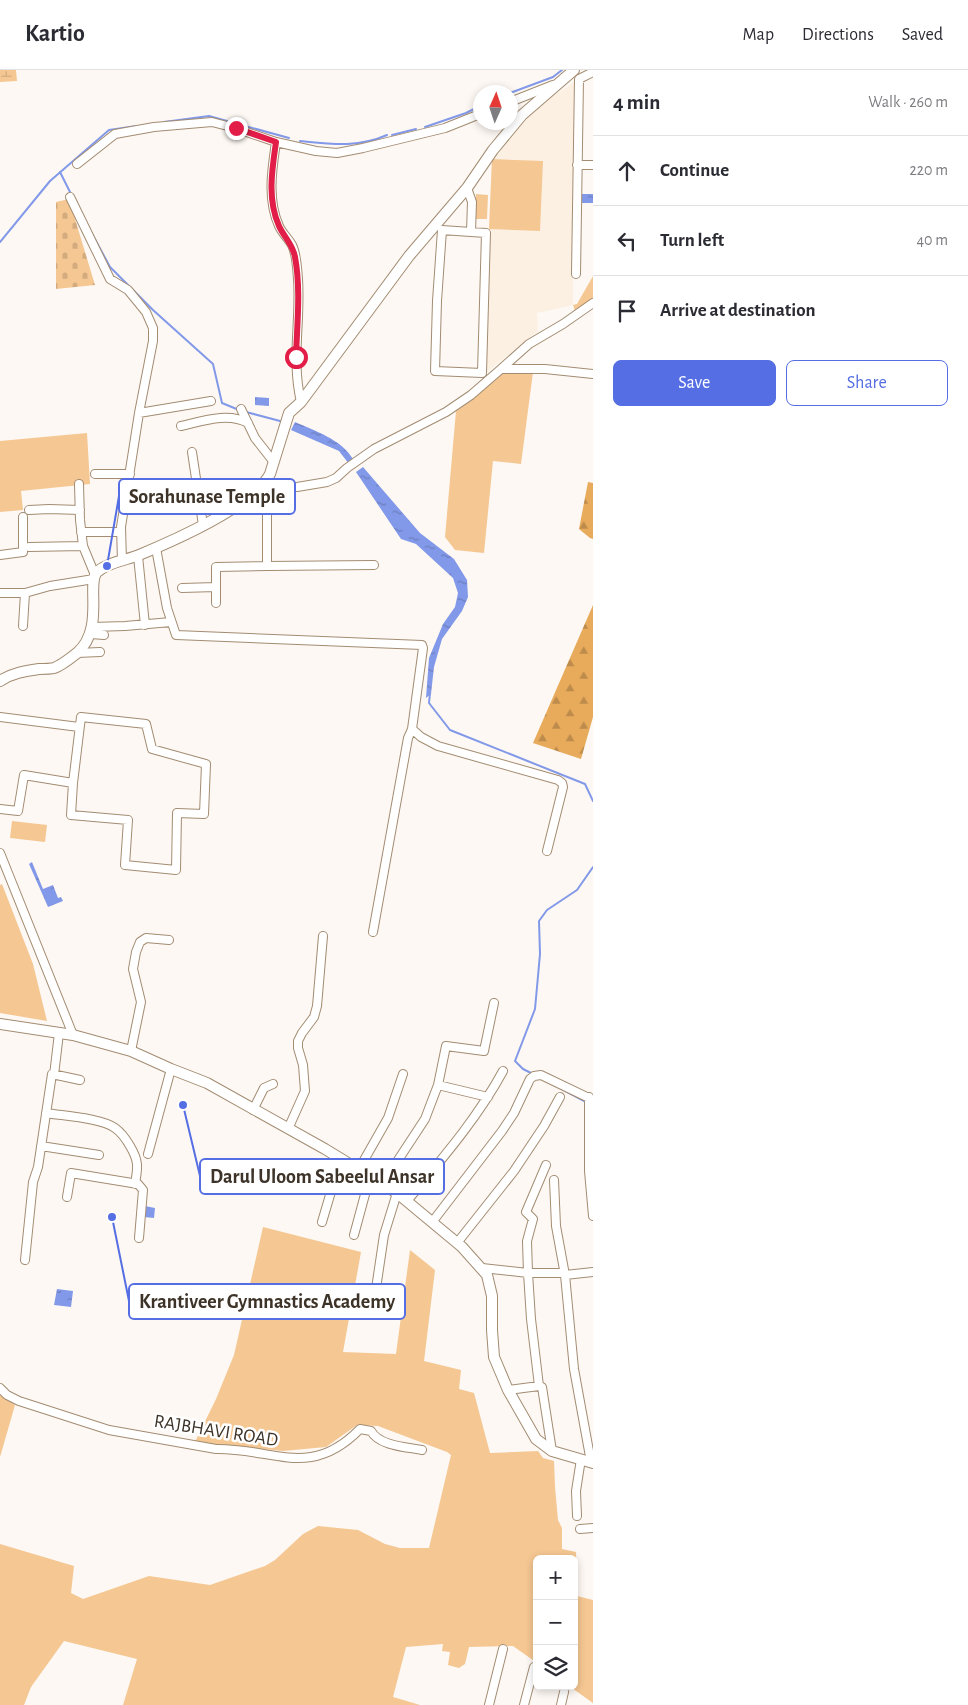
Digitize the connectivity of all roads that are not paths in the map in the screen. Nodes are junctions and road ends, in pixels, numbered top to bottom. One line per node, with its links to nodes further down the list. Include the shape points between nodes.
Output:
1 (574, 70): 3 (street)
2 (593, 72): 8 (street, via 579,79)
3 (557, 84): 4 (street); 10 (street, via 522,115)
4 (518, 99)
5 (473, 117): 6 (street, via 445,128 337,153)
6 (276, 142): 7 (street, via 212,122 154,127 115,134); 18 (street, via 271,186 280,226 295,254 298,280 296,373)
7 (77, 164)
8 (578, 165): 9 (street); 13 (street)
9 (593, 165)
10 (467, 188): 12 (street, via 472,202); 18 (street, via 409,256)
11 (70, 197): 20 (street, via 110,279 128,290 146,312 154,331)
12 (471, 232): 12 (street, via 442,230 435,371 482,373 486,233)
13 (576, 274)
14 (593, 303): 15 (street, via 529,344)
15 (501, 369): 16 (street); 28 (street, via 446,412 374,449 336,478 297,487)
16 (593, 374)
17 (210, 401): 20 (street)
18 (301, 402): 24 (street, via 289,413)
19 (243, 412): 21 (street)
20 (139, 414): 26 (street)
21 (248, 423): 22 (street, via 222,418); 24 (street, via 255,438)
22 (181, 426)
23 (192, 452): 32 (street)
24 (274, 461): 28 (street)
25 (95, 474): 26 (street)
26 (130, 474): 34 (street)
27 (79, 484): 30 (street)
28 (259, 489): 32 (street); 42 (street, via 267,506)
29 (29, 510): 30 (street)
30 (80, 510): 33 (street)
31 (24, 517): 38 (street, via 23,552)
32 (203, 525): 37 (street)
33 (82, 532): 34 (street); 36 (street)
34 (121, 532): 40 (street)
35 (29, 546): 36 (street)
36 (83, 546): 43 (street)
37 (156, 548): 39 (street); 49 (street)
38 (0, 555)
39 (138, 556): 40 (street); 50 (street)
40 (122, 561): 43 (street, via 107,566)
41 (374, 565): 42 (street)
42 (267, 566): 44 (street, via 216,567)
43 (95, 577): 47 (street); 52 (street)
44 (216, 587): 45 (street); 48 (street)
45 (182, 588)
46 (0, 593): 47 (street)
47 (25, 594): 51 (street)
48 (216, 603)
49 (171, 622): 50 (street); 59 (street, via 176,635 181,636 422,645)
50 (145, 625): 52 (street)
51 (23, 626)
52 (91, 630): 53 (street); 55 (street, via 90,638)
53 (104, 635)
54 (100, 652): 55 (street)
55 (77, 653): 56 (street, via 54,668 22,671)
56 (0, 681)
57 (0, 717): 58 (street)
58 (79, 727): 60 (street); 60 (street, via 81,717 146,724 152,750 206,764 204,814 177,813 176,870 125,865 128,820 71,815)
59 (412, 729): 62 (street, via 421,738 438,746 562,783); 64 (street)
60 (73, 783): 61 (street, via 24,775 18,811)
61 (0, 810)
62 (546, 851)
63 (0, 853): 70 (street)
64 (373, 932)
65 (323, 936): 84 (street, via 317,1006 314,1017 298,1041 305,1091)
66 (169, 940): 71 (street, via 146,938 140,942 136,952 133,969 141,1002)
67 (494, 1003): 78 (street, via 484,1051 446,1046)
68 (0, 1024): 69 (street)
69 (58, 1033): 70 (street); 75 (street)
70 (73, 1035): 71 (street)
71 (131, 1051): 72 (street)
72 (171, 1070): 82 (street, via 207,1084); 86 (street)
73 (502, 1071): 79 (street)
74 (403, 1074): 90 (street, via 388,1118)
75 (54, 1075): 76 (street); 83 (street)
76 (80, 1080)
77 (273, 1084): 82 (street, via 264,1088)
78 (438, 1085): 79 (street); 93 (street, via 425,1119)
79 (488, 1097): 97 (street)
80 (560, 1097): 103 (street, via 514,1172)
81 (591, 1098): 98 (street, via 589,1171); 99 (street, via 541,1075 530,1079 502,1131)
82 (253, 1110): 84 (street)
83 (46, 1113): 85 (street); 94 (street, via 106,1123 115,1128 136,1156)
84 (288, 1129): 88 (street)
85 (41, 1146): 87 (street); 104 (street, via 33,1182)
86 (148, 1154)
87 (99, 1156)
88 (341, 1158): 90 (street); 100 (street)
89 (546, 1165): 107 (street, via 526,1208 533,1219 527,1241)
90 (359, 1168): 91 (street)
91 (370, 1176): 93 (street); 101 (street)
92 (554, 1180): 108 (street, via 556,1226)
93 (383, 1183): 95 (street)
94 (135, 1184): 96 (street, via 71,1173); 102 (street, via 143,1190)
95 (397, 1192): 97 (street); 109 (street, via 384,1235)
96 (67, 1197)
97 (407, 1201): 99 (street)
98 (593, 1216)
99 (433, 1221): 103 (street)
100 (322, 1222)
101 (354, 1235)
102 (139, 1238)
103 (457, 1242): 105 (street)
104 (25, 1260)
105 (482, 1268): 107 (street); 112 (street, via 489,1280 492,1296 494,1357)
106 (593, 1272): 108 (street)
107 (528, 1273): 108 (street); 110 (street)
108 (564, 1274): 115 (street)
109 (374, 1302)
110 (539, 1386): 112 (street); 114 (street, via 542,1387)
111 (0, 1388): 113 (street, RAJBHAVI ROAD, via 19,1401 94,1426 216,1450 292,1459 337,1449 360,1429 371,1431 374,1437 387,1442)
112 (508, 1390): 114 (street, via 536,1439)
113 (422, 1450)
114 (552, 1451): 115 (street)
115 (588, 1461): 116 (street, via 576,1491)
116 (577, 1516)
117 (593, 1528): 118 (street)
118 (580, 1530)
119 (503, 1649): 122 (street)
120 (533, 1672): 123 (street)
121 (564, 1692): 124 (street)
122 (489, 1705)
123 (524, 1705)
124 (561, 1705)

